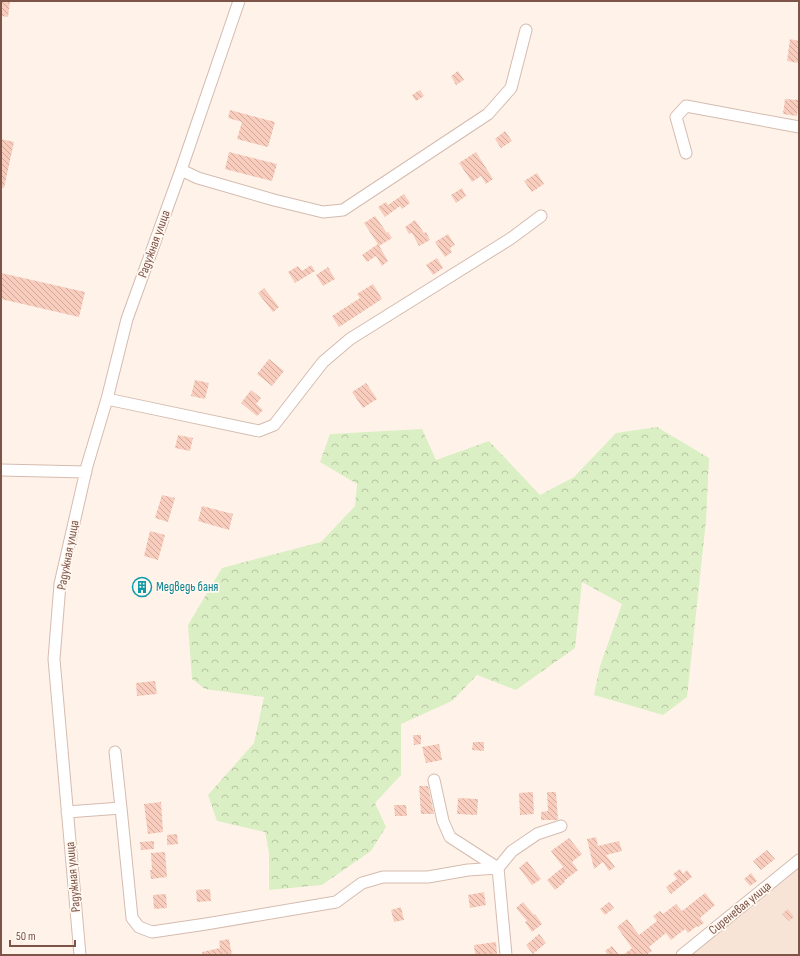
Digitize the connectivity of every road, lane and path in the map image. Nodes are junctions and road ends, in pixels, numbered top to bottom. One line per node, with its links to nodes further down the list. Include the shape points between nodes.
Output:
1 (239, 1): 5 (street, Радужная улица)
2 (526, 30): 5 (street, via 511,88 488,114 343,210 323,212 274,200 198,178)
3 (799, 127): 4 (street, via 686,106 676,117)
4 (686, 154)
5 (181, 170): 7 (street, Радужная улица, via 127,319)
6 (541, 216): 7 (street, via 510,239 350,339 323,362 274,426 259,431)
7 (106, 398): 9 (street, Радужная улица)
8 (1, 470): 9 (street)
9 (86, 472): 13 (street, Радужная улица, via 60,584 54,659)
10 (115, 752): 12 (street)
11 (434, 780): 16 (street, via 443,821 450,837)
12 (121, 808): 13 (street); 16 (street, via 132,918 139,928 152,932 336,902 362,883 383,877 428,877)
13 (67, 812): 17 (street, Радужная улица)
14 (561, 826): 16 (street, via 537,834 512,851)
15 (799, 860): 19 (street, Сиреневая улица)
16 (498, 868): 18 (street)
17 (80, 955)
18 (506, 955)
19 (682, 955)

